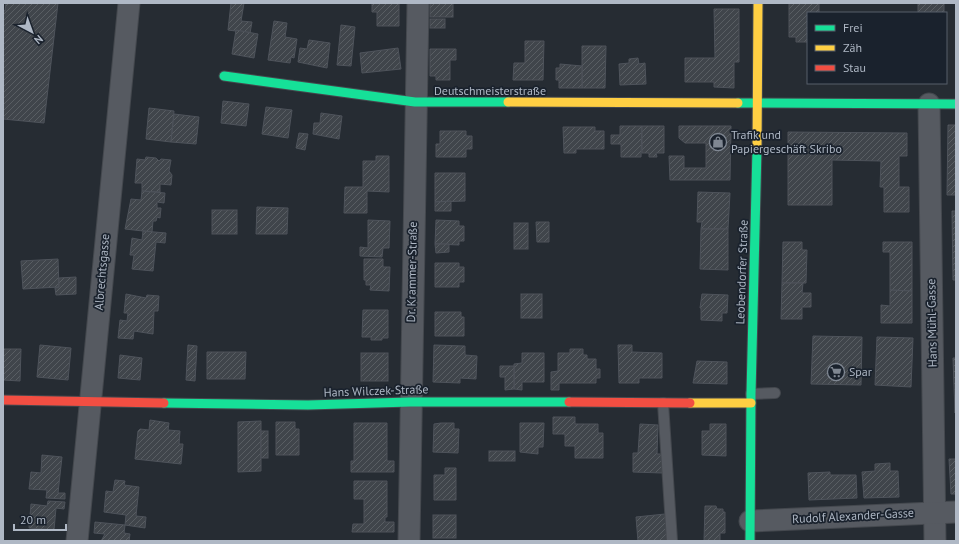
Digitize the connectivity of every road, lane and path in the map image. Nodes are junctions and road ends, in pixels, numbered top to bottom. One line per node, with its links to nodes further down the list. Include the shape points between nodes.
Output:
1 (129, 3): 12 (street, Albrechtsgasse)
2 (418, 3): 5 (street, Dr. Krammer-Straße)
3 (758, 3): 8 (street, Leobendorfer Straße)
4 (224, 76): 5 (street, Deutschmeisterstraße)
5 (415, 102): 8 (street, Deutschmeisterstraße); 13 (street, Dr. Krammer-Straße)
6 (929, 104): 7 (street, Deutschmeisterstraße); 8 (street, Deutschmeisterstraße); 15 (street, Hans Mühl-Gasse)
7 (956, 104)
8 (757, 105): 10 (street, Leobendorfer Straße)
9 (774, 393): 10 (lane)
10 (751, 398): 14 (street, Hans Wilczek-Straße); 17 (street, Leobendorfer Straße)
11 (3, 400): 12 (street, Hans Wilczek-Straße)
12 (90, 400): 13 (street, Hans Wilczek-Straße, via 308,405); 18 (street, Albrechtsgasse)
13 (410, 402): 14 (street, Hans Wilczek-Straße); 19 (street, Dr. Krammer-Straße)
14 (663, 403): 20 (lane)
15 (934, 512): 16 (street, Rudolf Alexander-Gasse); 17 (street, Rudolf Alexander-Gasse); 21 (street, Hans Mühl-Gasse)
16 (956, 512)
17 (750, 531)
18 (77, 541)
19 (409, 541)
20 (672, 541)
21 (935, 541)

